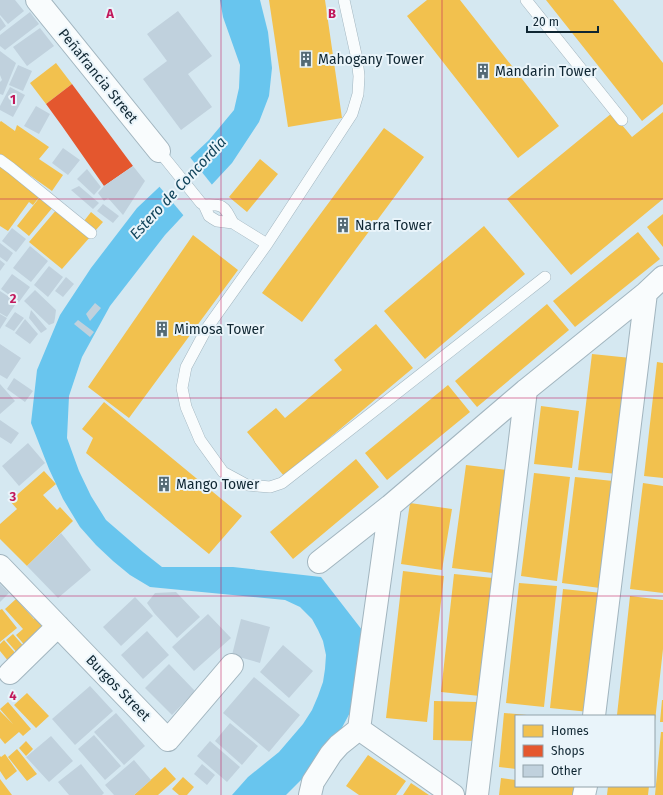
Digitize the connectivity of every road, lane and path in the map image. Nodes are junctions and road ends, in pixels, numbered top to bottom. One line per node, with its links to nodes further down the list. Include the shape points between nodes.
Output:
1 (37, 0): 5 (street, Peñafrancia Street)
2 (344, 0): 8 (lane, via 358,69 358,94 352,114)
3 (526, 0): 4 (lane)
4 (620, 117)
5 (162, 155): 8 (lane, via 203,204 209,216 217,221 233,223)
6 (0, 160): 7 (lane)
7 (91, 233)
8 (267, 244): 9 (lane, via 208,328 186,367 182,388 186,407 200,440 223,472 247,485 270,487 282,483)
9 (545, 277)
10 (663, 277): 11 (street)
11 (646, 293): 12 (street); 19 (street)
12 (526, 390): 13 (street); 23 (street)
13 (390, 506): 14 (street); 20 (street)
14 (319, 562)
15 (0, 566): 16 (street, Burgos Street)
16 (58, 626): 17 (street, Burgos Street, via 168,740); 18 (street)
17 (232, 665)
18 (10, 673)
19 (594, 715)
20 (358, 729): 21 (street, via 331,754 314,782); 22 (street)
21 (310, 795)
22 (453, 795)
23 (477, 795)

